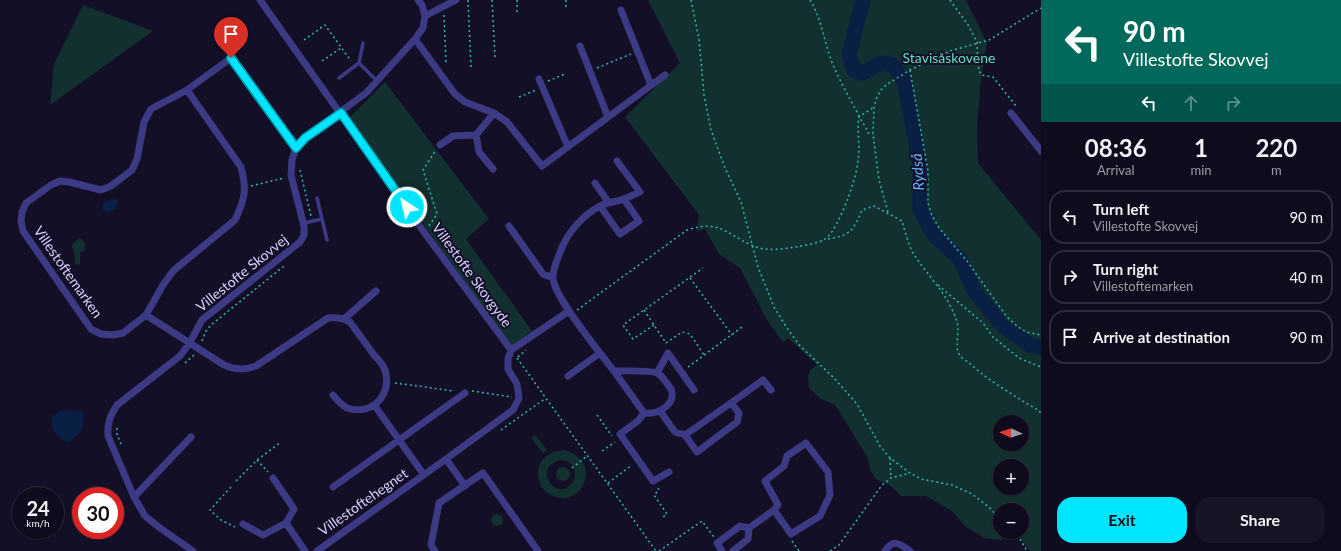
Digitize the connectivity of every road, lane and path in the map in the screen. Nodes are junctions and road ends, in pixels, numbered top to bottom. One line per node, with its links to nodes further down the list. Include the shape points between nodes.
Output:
1 (260, 0): 42 (street, Villestofte Skovgyde)
2 (418, 0): 16 (street)
3 (456, 0): 11 (street)
4 (468, 0): 29 (path)
5 (492, 0): 24 (path)
6 (517, 0): 15 (path)
7 (566, 0): 12 (path)
8 (691, 0): 68 (path, via 711,130 741,202)
9 (810, 0): 45 (path, via 816,9 833,66)
10 (950, 0): 19 (path)
11 (444, 6): 16 (street); 27 (path)
12 (566, 8)
13 (1041, 8): 19 (path, via 989,40)
14 (621, 10): 23 (street)
15 (517, 14)
16 (425, 16): 18 (street, via 423,28)
17 (304, 40): 22 (path, via 325,25)
18 (415, 40): 35 (street); 41 (street, via 455,94 465,102)
19 (978, 42): 30 (path, via 950,50); 43 (path, via 978,66 981,75 993,77 1016,106)
20 (363, 43): 26 (lane)
21 (580, 46): 31 (street)
22 (341, 48): 25 (path); 28 (path)
23 (638, 51): 31 (path); 37 (street)
24 (495, 57)
25 (322, 62)
26 (360, 62): 28 (lane); 35 (lane)
27 (446, 64)
28 (354, 66): 34 (lane)
29 (471, 67)
30 (910, 70): 40 (path, via 886,84); 81 (path, via 928,171 928,203 932,216 1007,316 1026,332)
31 (590, 71): 44 (street)
32 (565, 74): 36 (path)
33 (665, 75): 37 (street)
34 (339, 78)
35 (377, 81): 42 (street)
36 (541, 83): 39 (path); 49 (street)
37 (651, 86): 44 (street)
38 (187, 90): 50 (street, Villestoftemarken, via 231,58); 56 (street, Villestoftemarken, via 241,167); 76 (street, Villestoftemarken, via 151,109 144,122 137,159 132,170 111,186 101,190 69,182 51,184 26,203 20,220 23,231 91,329 113,336 123,333)
39 (519, 97)
40 (874, 107): 45 (path); 46 (path)
41 (494, 112): 47 (street); 49 (street, via 507,122 542,166)
42 (341, 113): 50 (street, via 305,138); 65 (street, Villestofte Skovgyde)
43 (1010, 113): 51 (street)
44 (608, 117): 49 (street)
45 (859, 117): 46 (path, via 868,133); 66 (path, via 859,150 854,183 836,227)
46 (873, 134): 61 (path, via 879,180)
47 (476, 135): 48 (street, via 453,136); 53 (street, via 479,152)
48 (440, 145): 65 (path, via 423,170 437,214)
49 (568, 147)
50 (296, 148): 54 (street, Villestofte Skovvej)
51 (1041, 151)
52 (617, 162): 58 (street, via 640,192)
53 (493, 169)
54 (291, 175): 56 (path); 63 (street, Villestofte Skovvej)
55 (595, 183): 59 (street)
56 (244, 188): 76 (street, Villestoftemarken, via 241,208 235,220 174,271)
57 (317, 198): 62 (lane)
58 (624, 199): 59 (street); 60 (street, via 639,220 620,234)
59 (610, 203): 60 (street)
60 (600, 206): 70 (street, via 584,217 566,239)
61 (888, 213): 66 (path, via 874,206 862,210 855,227 844,236); 72 (path, via 902,222 912,251)
62 (322, 219): 63 (lane); 67 (lane)
63 (303, 224): 83 (street, Villestofte Skovvej, via 304,235 300,242 202,320)
64 (509, 226): 70 (street, via 543,274)
65 (424, 232): 84 (street, Villestofte Skovgyde)
66 (827, 239): 68 (path, via 784,249)
67 (327, 240)
68 (752, 246): 75 (path, via 720,228 703,226 687,230); 112 (path, via 774,306 785,325 800,346 856,404 880,446)
69 (703, 268): 71 (path)
70 (553, 278): 75 (street, via 556,290)
71 (690, 278): 74 (path); 80 (path)
72 (937, 284): 88 (path, via 1019,358); 103 (path, via 957,320 959,355 975,369)
73 (376, 291): 77 (street)
74 (644, 310): 78 (path); 78 (path, via 623,325 633,339)
75 (570, 312): 84 (street); 86 (street)
76 (146, 315): 83 (street)
77 (344, 319): 83 (street, via 328,318 256,366 245,369 234,369 224,365); 93 (street, via 350,322 384,368)
78 (654, 324): 82 (path)
79 (742, 328): 80 (path)
80 (732, 335): 87 (path)
81 (1041, 335)
82 (666, 343): 85 (path); 87 (path, via 682,332 690,334)
83 (189, 344): 128 (street, Villestofte Skovvej, via 180,356 117,405 110,415 108,436)
84 (511, 350): 98 (street, via 508,369 517,384); 111 (path)
85 (668, 353): 90 (street); 91 (street)
86 (600, 354): 89 (street); 92 (street)
87 (704, 355): 90 (path)
88 (1041, 367)
89 (614, 371): 91 (street); 102 (street)
90 (681, 372): 94 (street)
91 (657, 373): 101 (street, via 671,389 672,397 670,403)
92 (568, 376)
93 (387, 381): 96 (path); 100 (street, via 386,390)
94 (694, 390)
95 (771, 390): 99 (street, via 763,380)
96 (465, 393): 98 (path, via 472,391); 108 (street)
97 (333, 396): 100 (street, via 348,408 359,410)
98 (519, 398): 113 (street, Villestoftehegnet, via 513,410)
99 (731, 403): 106 (street); 106 (street, via 739,414 737,422 696,452)
100 (375, 406): 108 (street, Villestoftehegnet)
101 (660, 411): 102 (street); 106 (street, via 675,432)
102 (644, 413): 105 (street)
103 (1041, 414)
104 (597, 415): 105 (path, via 612,436 619,432)
105 (621, 435): 110 (path); 115 (street)
106 (685, 435)
107 (190, 437): 128 (street)
108 (400, 439): 119 (street, Villestoftehegnet); 127 (street)
109 (281, 442): 114 (path)
110 (602, 451)
111 (587, 455): 116 (path); 124 (path)
112 (890, 458): 118 (path); 121 (path)
113 (446, 459): 119 (street, Villestoftehegnet); 125 (street)
114 (257, 460): 120 (path); 122 (path)
115 (638, 460): 123 (street); 124 (path)
116 (572, 468)
117 (669, 472): 123 (street)
118 (910, 473): 121 (path); 130 (path, via 921,479 952,485 972,494)
119 (424, 475): 140 (street, Villestoftehegnet)
120 (273, 478): 132 (street, via 294,509)
121 (891, 478): 147 (path, via 882,486 838,545)
122 (236, 481)
123 (653, 481): 131 (path, via 660,490 654,495 667,514)
124 (608, 484): 143 (path)
125 (465, 486): 141 (street, via 438,503 431,545); 142 (street, via 483,473)
126 (231, 487): 133 (path, via 210,510 221,520 237,528)
127 (333, 487)
128 (134, 497): 138 (street, Villestofte Skovvej, via 145,516)
129 (774, 510): 134 (street); 135 (street); 135 (street, via 778,505 765,481 784,466 787,456 806,443 828,472 830,495 820,516)
130 (993, 511)
131 (663, 517)
132 (286, 523): 133 (street, via 263,535); 139 (street)
133 (243, 524)
134 (749, 528): 137 (street, via 740,526); 145 (street, via 748,539)
135 (791, 534): 146 (path, via 791,540)
136 (1020, 539): 150 (path)
137 (718, 542): 143 (path, via 702,521); 144 (street)
138 (193, 551)
139 (305, 551)
140 (317, 551)
141 (435, 551)
142 (538, 551)
143 (658, 551)
144 (722, 551)
145 (733, 551)
146 (799, 551)
147 (830, 551)
148 (885, 551): 149 (street, via 894,543)
149 (910, 551)
150 (1028, 551)

